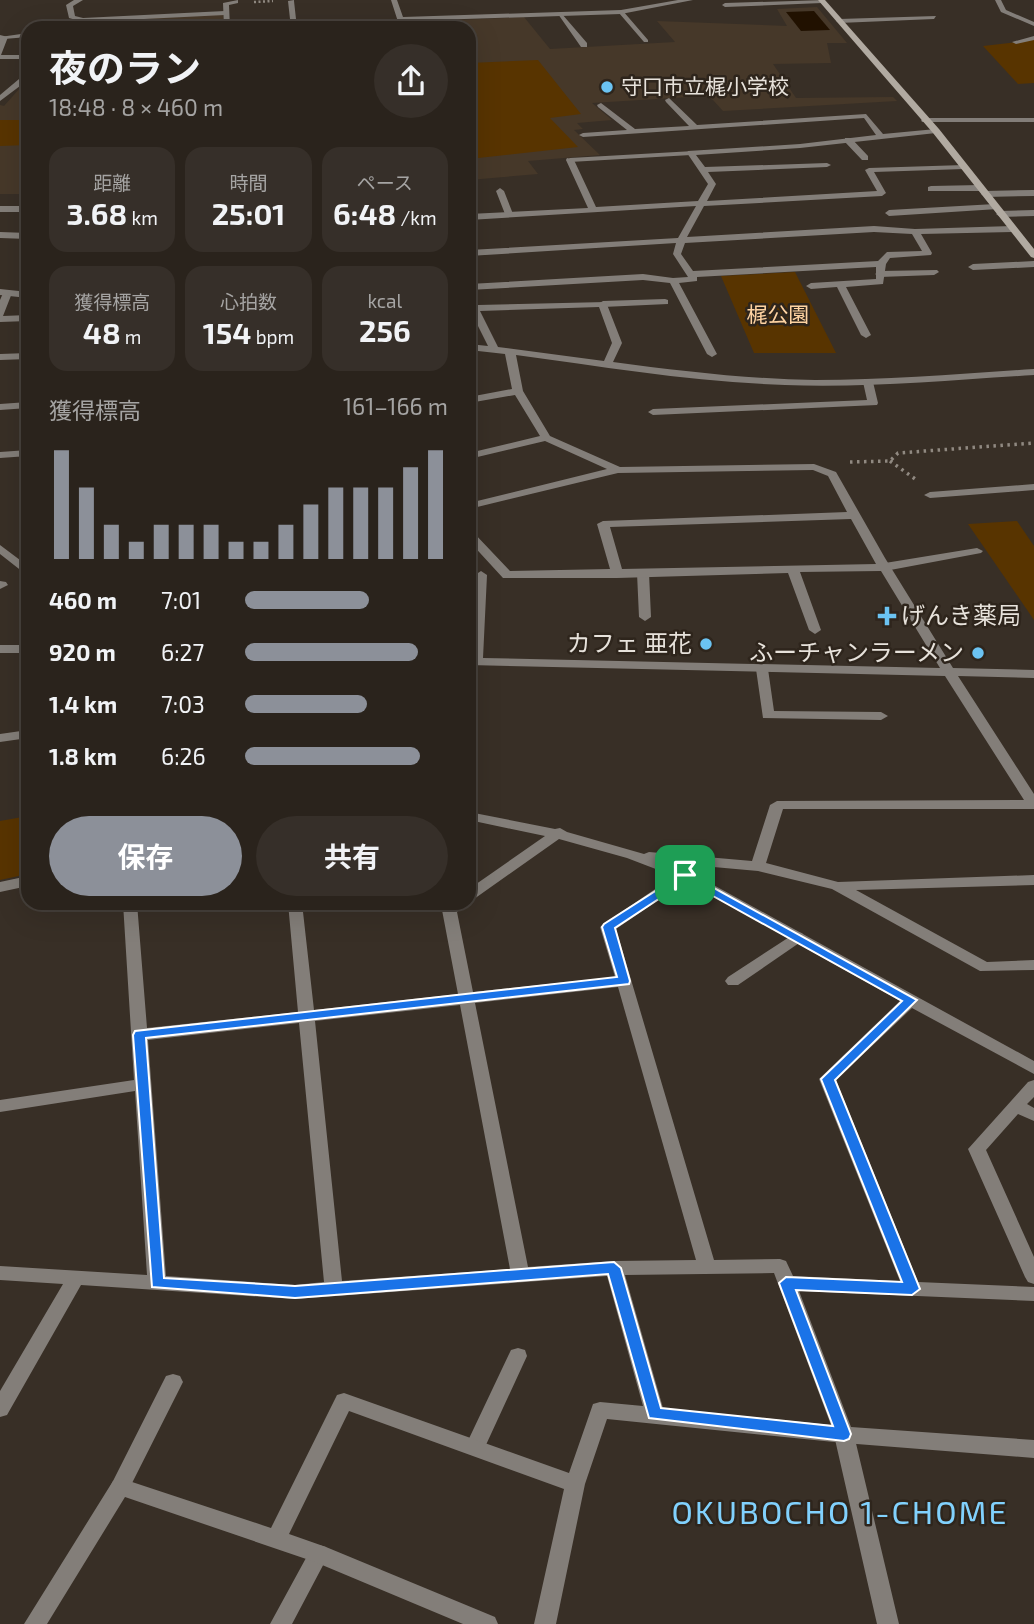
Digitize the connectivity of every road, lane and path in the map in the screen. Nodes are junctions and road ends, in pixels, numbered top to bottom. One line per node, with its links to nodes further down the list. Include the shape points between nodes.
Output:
1 (80, 0): 11 (street, via 69,5 72,18)
2 (236, 0): 11 (street, via 226,3)
3 (394, 0): 16 (street)
4 (690, 0): 8 (street)
5 (822, 0): 9 (street); 18 (street)
6 (998, 0): 19 (street, via 1003,11)
7 (291, 1): 15 (street)
8 (664, 2): 10 (street)
9 (725, 5)
10 (621, 12): 12 (street); 23 (street)
11 (225, 13): 14 (street)
12 (563, 13): 17 (street); 25 (street)
13 (934, 17): 18 (street)
14 (227, 21)
15 (293, 21)
16 (402, 21)
17 (447, 21)
18 (839, 21): 32 (street)
19 (1034, 24)
20 (21, 36): 21 (street)
21 (2, 37): 26 (street)
22 (1034, 38): 24 (street)
23 (646, 41)
24 (1016, 42)
25 (584, 45)
26 (0, 55): 27 (street)
27 (21, 56)
28 (21, 82): 29 (street)
29 (0, 99)
30 (669, 100): 34 (street)
31 (601, 105): 35 (street)
32 (925, 120): 33 (street); 36 (street)
33 (1034, 120)
34 (694, 126): 35 (street); 38 (street, via 866,116)
35 (632, 130): 37 (street)
36 (936, 131): 38 (street); 43 (street)
37 (583, 135)
38 (880, 135): 39 (street)
39 (848, 140): 40 (street); 41 (street)
40 (691, 153): 44 (street); 52 (street, via 570,160)
41 (865, 158)
42 (827, 165): 44 (street)
43 (964, 167): 47 (street); 49 (street, via 869,170 882,192)
44 (703, 170): 49 (street, via 712,184)
45 (931, 189): 47 (street)
46 (500, 191): 56 (street)
47 (982, 191): 48 (street); 53 (street)
48 (1034, 193)
49 (701, 202): 52 (street); 62 (street)
50 (0, 209): 51 (street)
51 (21, 209)
52 (593, 209): 56 (street)
53 (998, 211): 54 (street); 55 (street); 58 (street)
54 (889, 213)
55 (1034, 213)
56 (509, 214): 57 (street)
57 (476, 216)
58 (1012, 229): 59 (street); 64 (street)
59 (915, 232): 62 (street, via 874,229); 67 (street, via 928,253 887,255)
60 (0, 235): 61 (street)
61 (21, 236)
62 (681, 241): 63 (street); 69 (street, via 677,254)
63 (476, 253)
64 (1034, 256)
65 (1034, 264): 66 (street)
66 (973, 267)
67 (880, 269): 68 (street); 69 (street); 71 (street, via 880,282)
68 (934, 272)
69 (693, 274): 70 (street, via 694,279)
70 (673, 281): 73 (street, via 643,277); 85 (street)
71 (841, 285): 72 (street); 81 (street)
72 (811, 286)
73 (476, 288)
74 (4, 293): 79 (street)
75 (665, 302): 76 (street)
76 (603, 304): 77 (street); 88 (street, via 617,343)
77 (476, 308)
78 (476, 312): 83 (street)
79 (0, 316): 80 (street)
80 (21, 318)
81 (866, 335)
82 (476, 348): 83 (street)
83 (494, 349): 84 (street)
84 (510, 352): 88 (street); 91 (street)
85 (712, 354)
86 (21, 356): 87 (street)
87 (0, 357)
88 (608, 363): 90 (street, via 726,378)
89 (1034, 372): 90 (street)
90 (868, 382): 95 (street, via 873,403)
91 (518, 391): 92 (street); 96 (street)
92 (476, 399)
93 (21, 406): 94 (street)
94 (0, 407)
95 (653, 412)
96 (546, 438): 99 (street); 103 (street)
97 (1034, 443): 101 (path, via 898,453)
98 (21, 454): 100 (street)
99 (476, 454)
100 (0, 455)
101 (890, 461): 102 (path, via 825,462); 105 (path)
102 (814, 467): 103 (street); 107 (street, via 832,474)
103 (618, 470): 106 (street)
104 (1034, 487): 105 (street)
105 (930, 495)
106 (476, 504)
107 (854, 516): 112 (street); 114 (street, via 603,524)
108 (476, 542): 117 (street)
109 (0, 548): 111 (street)
110 (976, 551): 112 (street)
111 (21, 566)
112 (885, 567): 113 (street); 124 (street)
113 (793, 569): 115 (street); 119 (street)
114 (617, 573): 115 (street); 117 (street)
115 (643, 573): 118 (street)
116 (476, 575): 117 (street)
117 (507, 575)
118 (645, 617)
119 (815, 630)
120 (0, 649): 121 (street)
121 (21, 649)
122 (476, 661): 123 (street)
123 (762, 669): 124 (street); 126 (street, via 768,715)
124 (950, 672): 125 (street); 129 (street)
125 (1034, 674)
126 (881, 716)
127 (21, 735): 128 (street)
128 (0, 738)
129 (1034, 804): 133 (street, via 777,805)
130 (476, 817): 131 (street)
131 (560, 832): 132 (street); 139 (street)
132 (642, 856): 133 (street); 134 (street)
133 (758, 866): 137 (street)
134 (685, 875): 143 (street); 145 (street, via 608,927)
135 (1034, 880): 137 (street)
136 (21, 882): 138 (street)
137 (837, 886): 144 (street, via 985,967)
138 (0, 887)
139 (476, 892)
140 (130, 910): 150 (street)
141 (296, 910): 149 (street)
142 (449, 910): 147 (street)
143 (797, 937): 146 (street); 148 (street)
144 (1034, 965)
145 (624, 981): 147 (street); 157 (street)
146 (733, 981)
147 (466, 998): 149 (street); 160 (street)
148 (911, 1000): 151 (street); 166 (street, via 827,1079)
149 (307, 1018): 150 (street); 165 (street)
150 (139, 1035): 152 (street)
151 (1034, 1068)
152 (144, 1084): 154 (street); 163 (street)
153 (1034, 1087): 155 (street)
154 (0, 1106)
155 (1016, 1106): 156 (street); 161 (street, via 977,1149)
156 (1034, 1115)
157 (707, 1266): 158 (street); 164 (street, via 780,1266)
158 (614, 1268): 160 (street); 171 (street)
159 (0, 1273): 162 (street)
160 (520, 1275): 165 (street)
161 (1034, 1277)
162 (76, 1278): 163 (street); 170 (street)
163 (157, 1283): 165 (street, via 295,1292)
164 (786, 1283): 166 (street); 172 (street)
165 (334, 1289)
166 (912, 1289): 167 (street)
167 (1034, 1294)
168 (518, 1356): 173 (street)
169 (173, 1382): 176 (street)
170 (0, 1409)
171 (655, 1414): 172 (street); 175 (street, via 600,1410)
172 (844, 1434): 174 (street); 183 (street)
173 (475, 1447): 175 (street); 177 (street, via 344,1401)
174 (1034, 1449)
175 (575, 1484): 182 (street)
176 (120, 1488): 177 (street); 179 (street)
177 (276, 1539): 178 (street)
178 (319, 1554): 180 (street); 181 (street)
179 (35, 1624)
180 (281, 1624)
181 (486, 1624)
182 (545, 1624)
183 (888, 1624)

